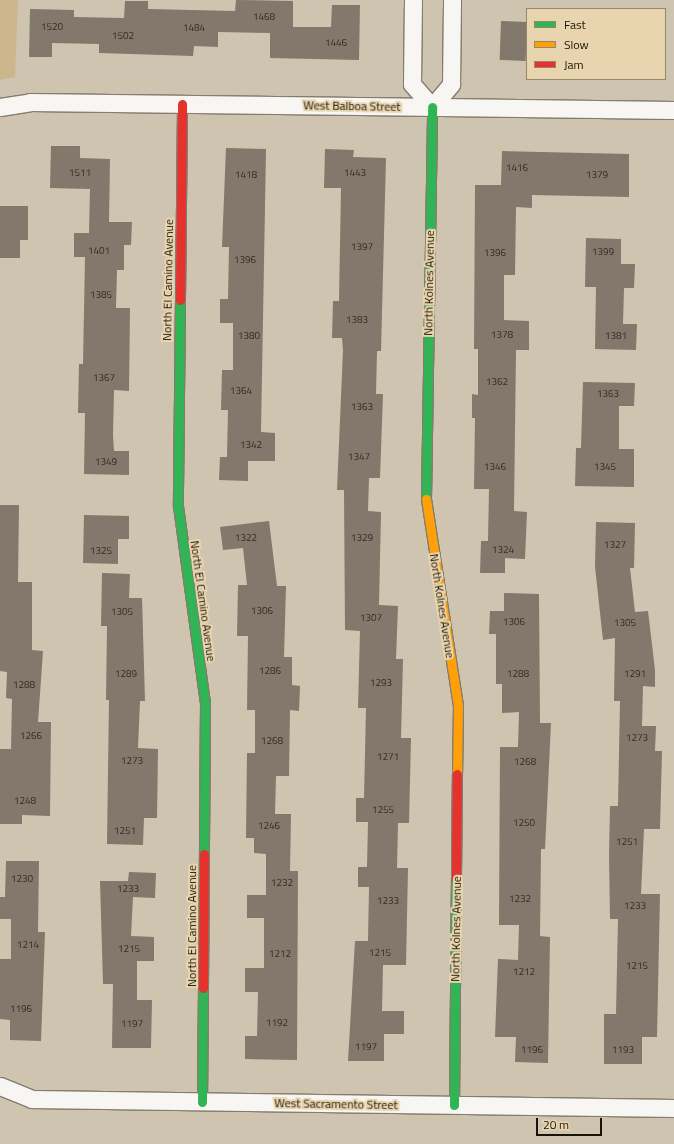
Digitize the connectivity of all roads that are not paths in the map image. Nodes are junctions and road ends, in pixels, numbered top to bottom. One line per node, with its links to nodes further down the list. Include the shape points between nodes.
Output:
1 (413, 0): 5 (street, via 412,84)
2 (452, 0): 5 (street, via 451,84)
3 (182, 104): 4 (street, West Balboa Street, via 30,102); 5 (street, West Balboa Street); 8 (street, North El Camino Avenue, via 178,506 205,703)
4 (0, 107)
5 (432, 107): 6 (street, West Balboa Street); 9 (street, North Kolnes Avenue, via 426,510 458,705)
6 (674, 110)
7 (0, 1086): 8 (street, West Sacramento Street, via 32,1099)
8 (202, 1102): 9 (street, West Sacramento Street)
9 (454, 1105): 10 (street, West Sacramento Street)
10 (674, 1108)

